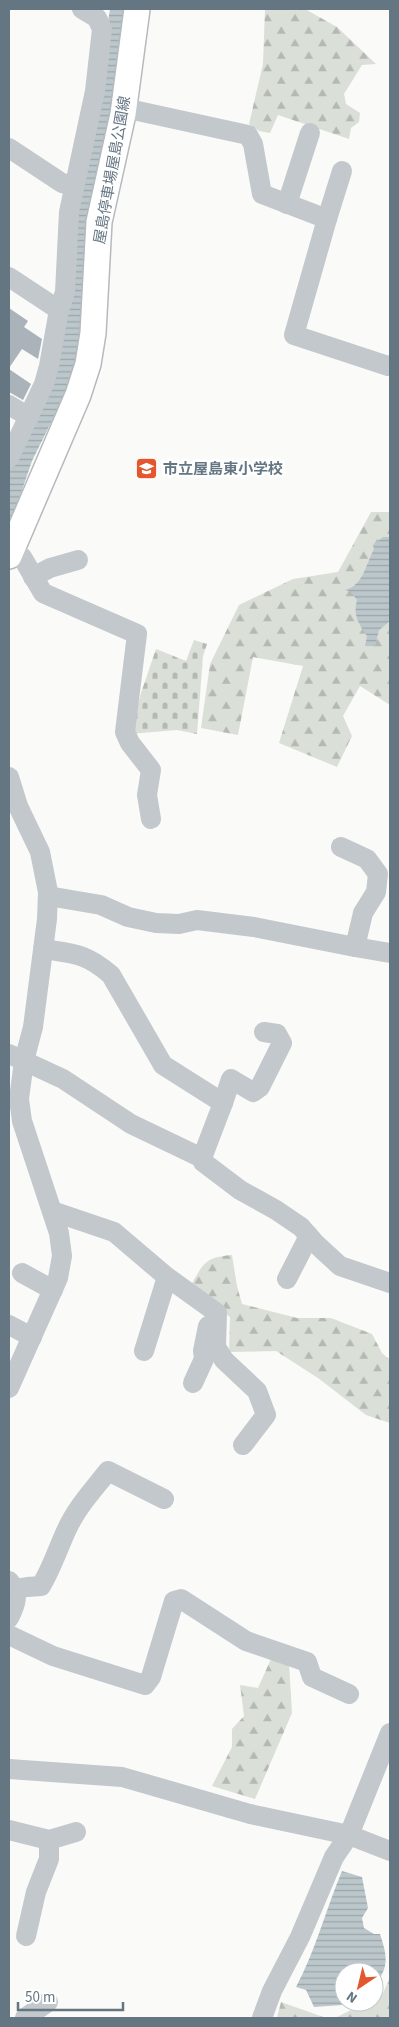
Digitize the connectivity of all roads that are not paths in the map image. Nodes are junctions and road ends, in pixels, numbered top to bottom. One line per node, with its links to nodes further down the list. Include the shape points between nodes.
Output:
1 (82, 9): 7 (street, via 97,18 102,29 95,91)
2 (137, 9): 3 (main road, 屋島停車場屋島公園線)
3 (124, 108): 8 (street, via 248,135 253,144 262,194); 16 (main road, 屋島停車場屋島公園線, via 99,222 94,333 88,364 78,395)
4 (310, 133): 8 (street)
5 (9, 148): 7 (street, via 62,183)
6 (342, 171): 9 (street)
7 (74, 186): 11 (street, via 68,222 65,292)
8 (287, 204): 9 (street)
9 (327, 218): 12 (street, via 294,335)
10 (9, 277): 11 (street)
11 (59, 310): 14 (street, via 47,375)
12 (388, 366)
13 (9, 405): 14 (street)
14 (29, 417): 15 (street)
15 (9, 458)
16 (10, 554): 18 (street, via 22,557)
17 (78, 560): 18 (street)
18 (33, 577): 20 (street, via 43,593 137,634 125,732 151,770 146,795)
19 (9, 777): 22 (street, via 14,796 40,852)
20 (151, 819)
21 (341, 847): 23 (street, via 367,859 378,874 376,892 363,913)
22 (48, 896): 23 (street, via 101,905 128,917 156,923 179,924 197,920 254,927); 24 (street)
23 (355, 947): 25 (street)
24 (43, 949): 27 (street, via 33,1027); 28 (street, via 75,953 98,964 111,975 163,1065)
25 (390, 953)
26 (264, 1032): 28 (street, via 276,1034 282,1043 260,1087 254,1092 231,1079)
27 (16, 1058): 29 (street, via 78,1088 131,1124); 30 (street, via 20,1110)
28 (223, 1103): 29 (street)
29 (202, 1158): 31 (street, via 240,1190 276,1210)
30 (52, 1211): 33 (street, via 114,1232); 36 (street, via 62,1256)
31 (309, 1236): 34 (street); 35 (street, via 340,1266)
32 (22, 1273): 36 (street)
33 (167, 1276): 37 (street); 40 (street)
34 (286, 1279)
35 (390, 1283)
36 (53, 1290): 39 (street)
37 (211, 1309): 42 (street, via 204,1359); 44 (street, via 217,1314 216,1347 224,1360 257,1390 266,1414)
38 (9, 1325): 39 (street)
39 (32, 1337): 41 (street)
40 (144, 1351)
41 (13, 1367): 43 (street)
42 (193, 1383)
43 (9, 1388)
44 (243, 1445)
45 (164, 1499): 46 (street, via 108,1471 67,1528 41,1586)
46 (12, 1585): 47 (street, via 17,1597)
47 (9, 1618)
48 (9, 1635): 49 (street, via 53,1656 145,1685 151,1677 174,1601 181,1599 246,1641 307,1662 312,1677)
49 (349, 1694)
50 (390, 1733): 54 (street)
51 (9, 1769): 54 (street, via 122,1777 250,1814)
52 (9, 1830): 55 (street)
53 (76, 1832): 55 (street)
54 (349, 1835): 56 (street); 60 (street, via 334,1857)
55 (49, 1840): 57 (street, via 50,1859 36,1892)
56 (390, 1851)
57 (26, 1936)
58 (48, 2002): 59 (street)
59 (26, 2018)
60 (262, 2018)

